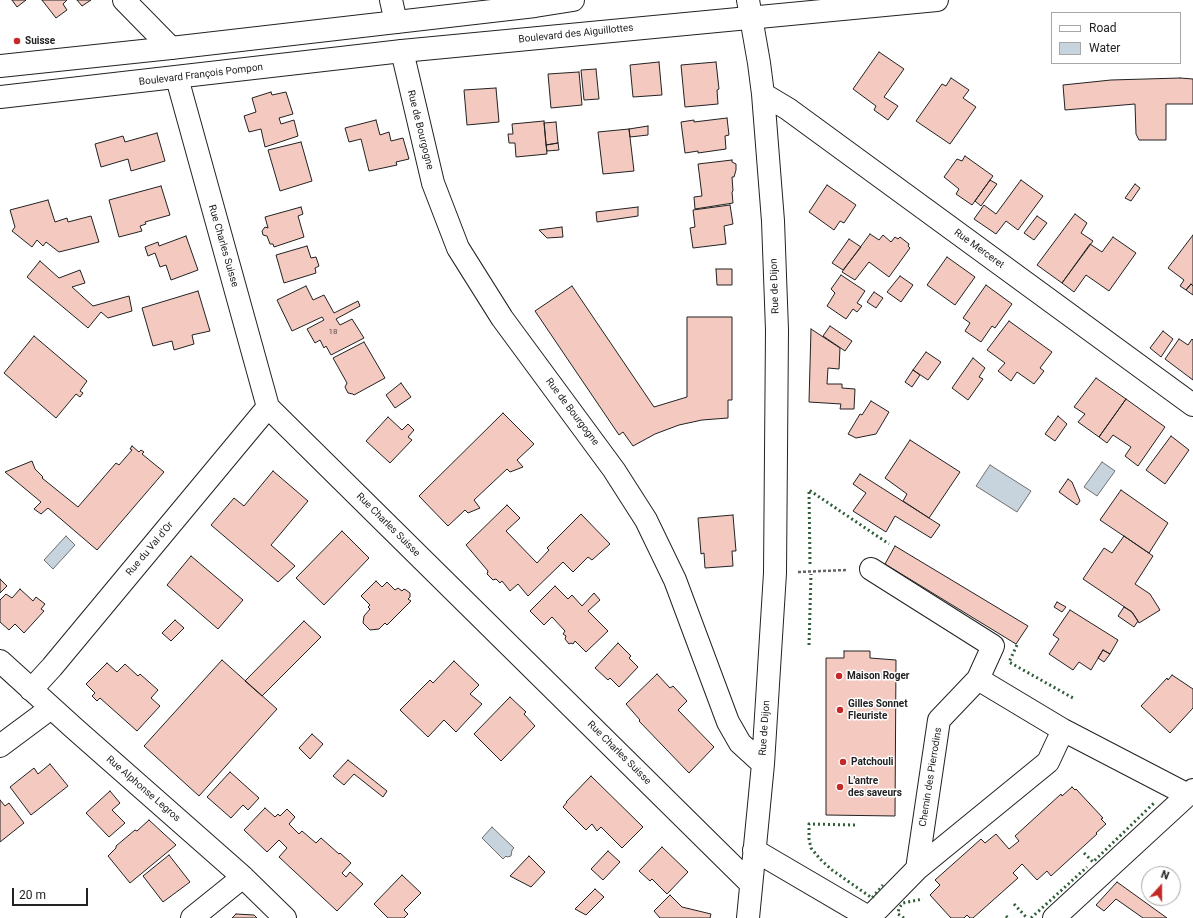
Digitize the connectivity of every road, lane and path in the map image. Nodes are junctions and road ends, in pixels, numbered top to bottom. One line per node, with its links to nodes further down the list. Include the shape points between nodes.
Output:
1 (124, 0): 7 (street)
2 (391, 0): 6 (street)
3 (573, 0): 6 (street)
4 (937, 0): 5 (street, Boulevard des Aiguillottes)
5 (750, 9): 8 (street, Boulevard des Aiguillottes); 11 (street, Rue de Dijon)
6 (396, 22): 7 (street)
7 (171, 48): 9 (street)
8 (402, 51): 10 (street, Boulevard François Pompon); 23 (street, Rue de Bourgogne, via 433,183 458,248 502,318 614,470 646,520 675,580 728,722 740,743)
9 (0, 66)
10 (177, 78): 12 (street, Boulevard François Pompon); 14 (street, Rue Charles Suisse)
11 (763, 94): 13 (street, Rue Merceret, via 788,109); 16 (street, Rue de Dijon, via 773,221 777,330)
12 (0, 98)
13 (1193, 405)
14 (268, 407): 19 (street, Rue du Val d'Or); 28 (street, Rue Charles Suisse)
15 (871, 569): 16 (path); 18 (street, via 993,646)
16 (775, 573): 23 (street, Rue de Dijon)
17 (0, 661): 19 (street, Rue Alphonse Legros)
18 (978, 679): 21 (street); 26 (street, Chemin des Pierrodins, via 939,720)
19 (31, 690): 20 (street, Rue Alphonse Legros)
20 (51, 708): 22 (street); 27 (street, Rue Alphonse Legros)
21 (1063, 730): 24 (street); 26 (street, via 1048,762)
22 (0, 746)
23 (763, 764): 25 (street, Rue de Dijon)
24 (1191, 793): 33 (street)
25 (754, 850): 28 (street, Rue de Dijon); 32 (street)
26 (917, 869): 32 (street)
27 (243, 877): 29 (street); 30 (street, Rue Alphonse Legros)
28 (751, 884): 31 (street, Rue de Dijon)
29 (192, 918)
30 (285, 918)
31 (748, 918)
32 (869, 918)
33 (1054, 918)

